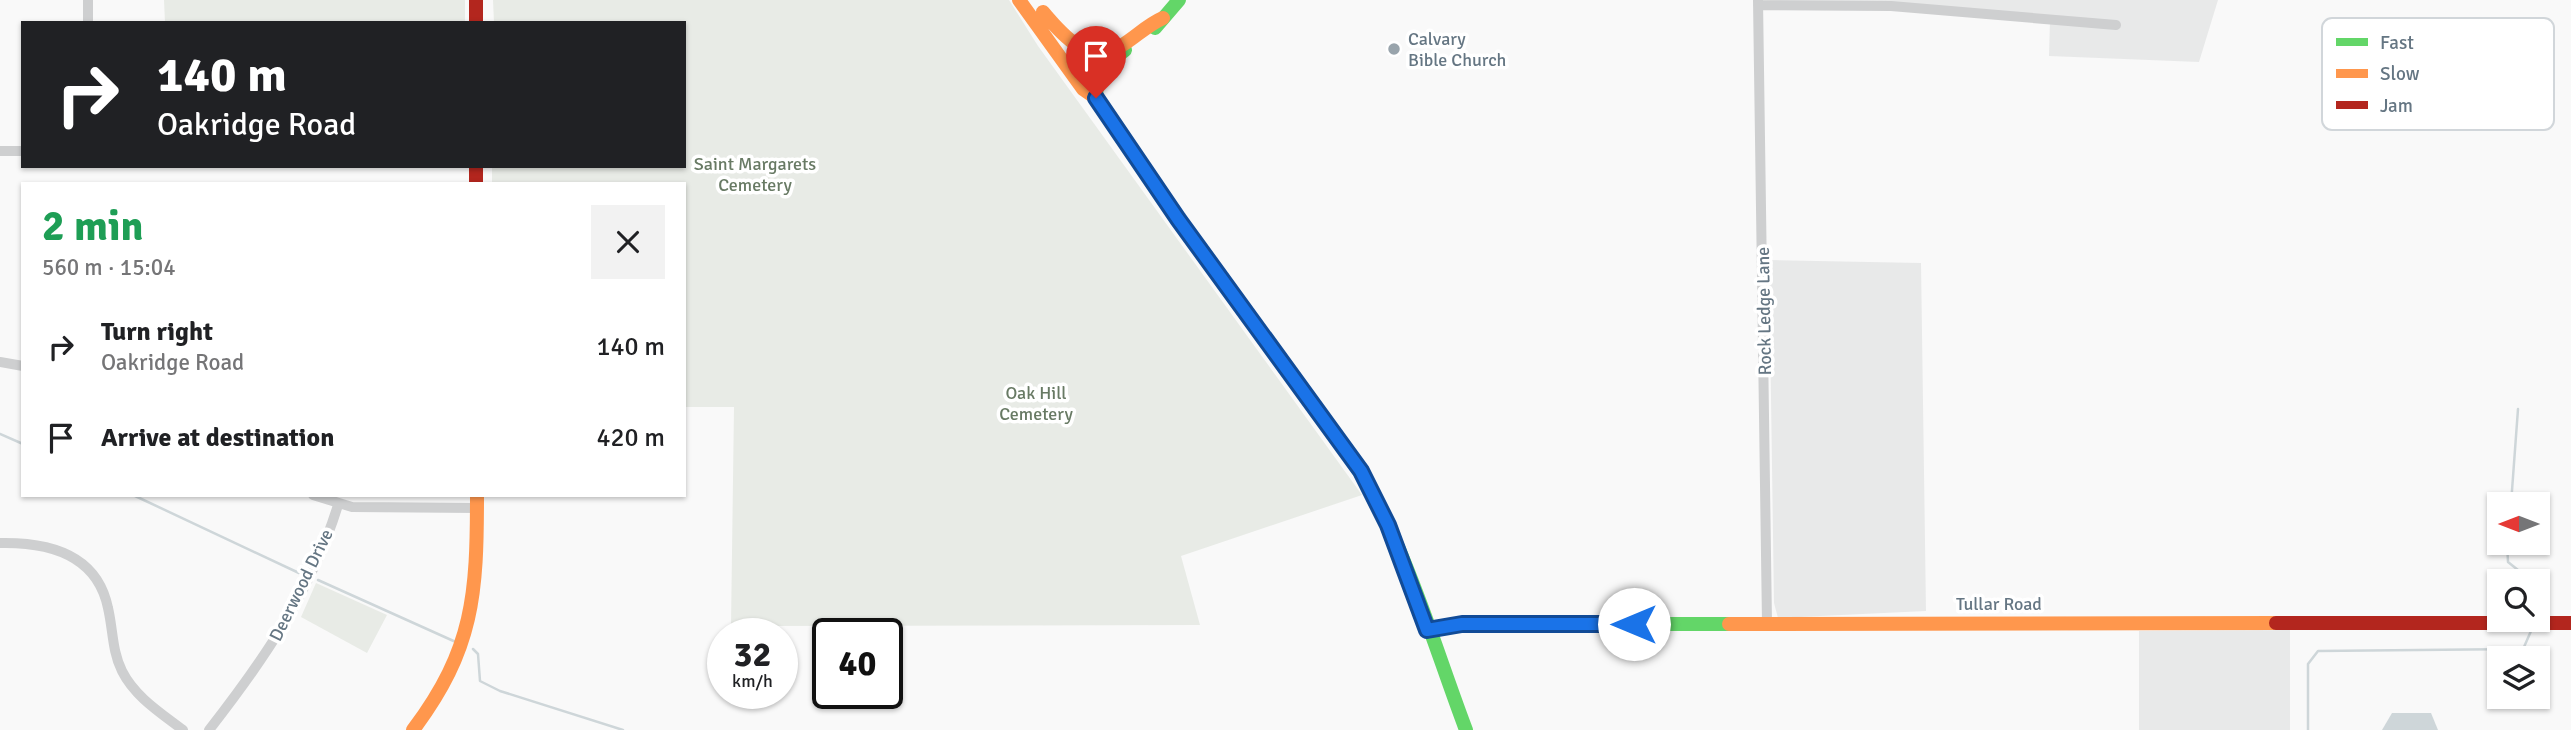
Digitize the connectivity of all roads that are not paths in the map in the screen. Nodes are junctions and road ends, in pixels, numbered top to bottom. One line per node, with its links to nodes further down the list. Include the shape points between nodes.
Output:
1 (88, 0): 8 (street)
2 (476, 0): 9 (main road)
3 (1019, 0): 11 (main road, via 1083,89)
4 (1179, 0): 7 (main road)
5 (1758, 3): 10 (street, via 1891,6); 20 (street, Rock Ledge Lane)
6 (1039, 6): 7 (main road, via 1074,46 1096,53 1118,48); 11 (main road)
7 (1163, 18): 11 (main road, via 1101,70)
8 (89, 21)
9 (476, 21)
10 (2116, 24)
11 (1096, 98): 22 (main road, via 1361,471 1388,525)
12 (0, 151): 13 (street)
13 (21, 151)
14 (0, 362): 15 (street)
15 (21, 366)
16 (318, 497): 18 (street)
17 (477, 501): 18 (street); 25 (main road, via 478,577 470,628 446,683)
18 (338, 505): 24 (street, Deerwood Drive, via 311,574 279,635)
19 (0, 542): 23 (street, via 59,549 88,568 105,597 118,661 127,680 150,705)
20 (1767, 623): 21 (main road, Tullar Road); 22 (main road, Tullar Road, via 1462,624)
21 (2571, 623)
22 (1427, 630): 26 (main road)
23 (184, 730)
24 (209, 730)
25 (413, 730)
26 (1466, 730)

